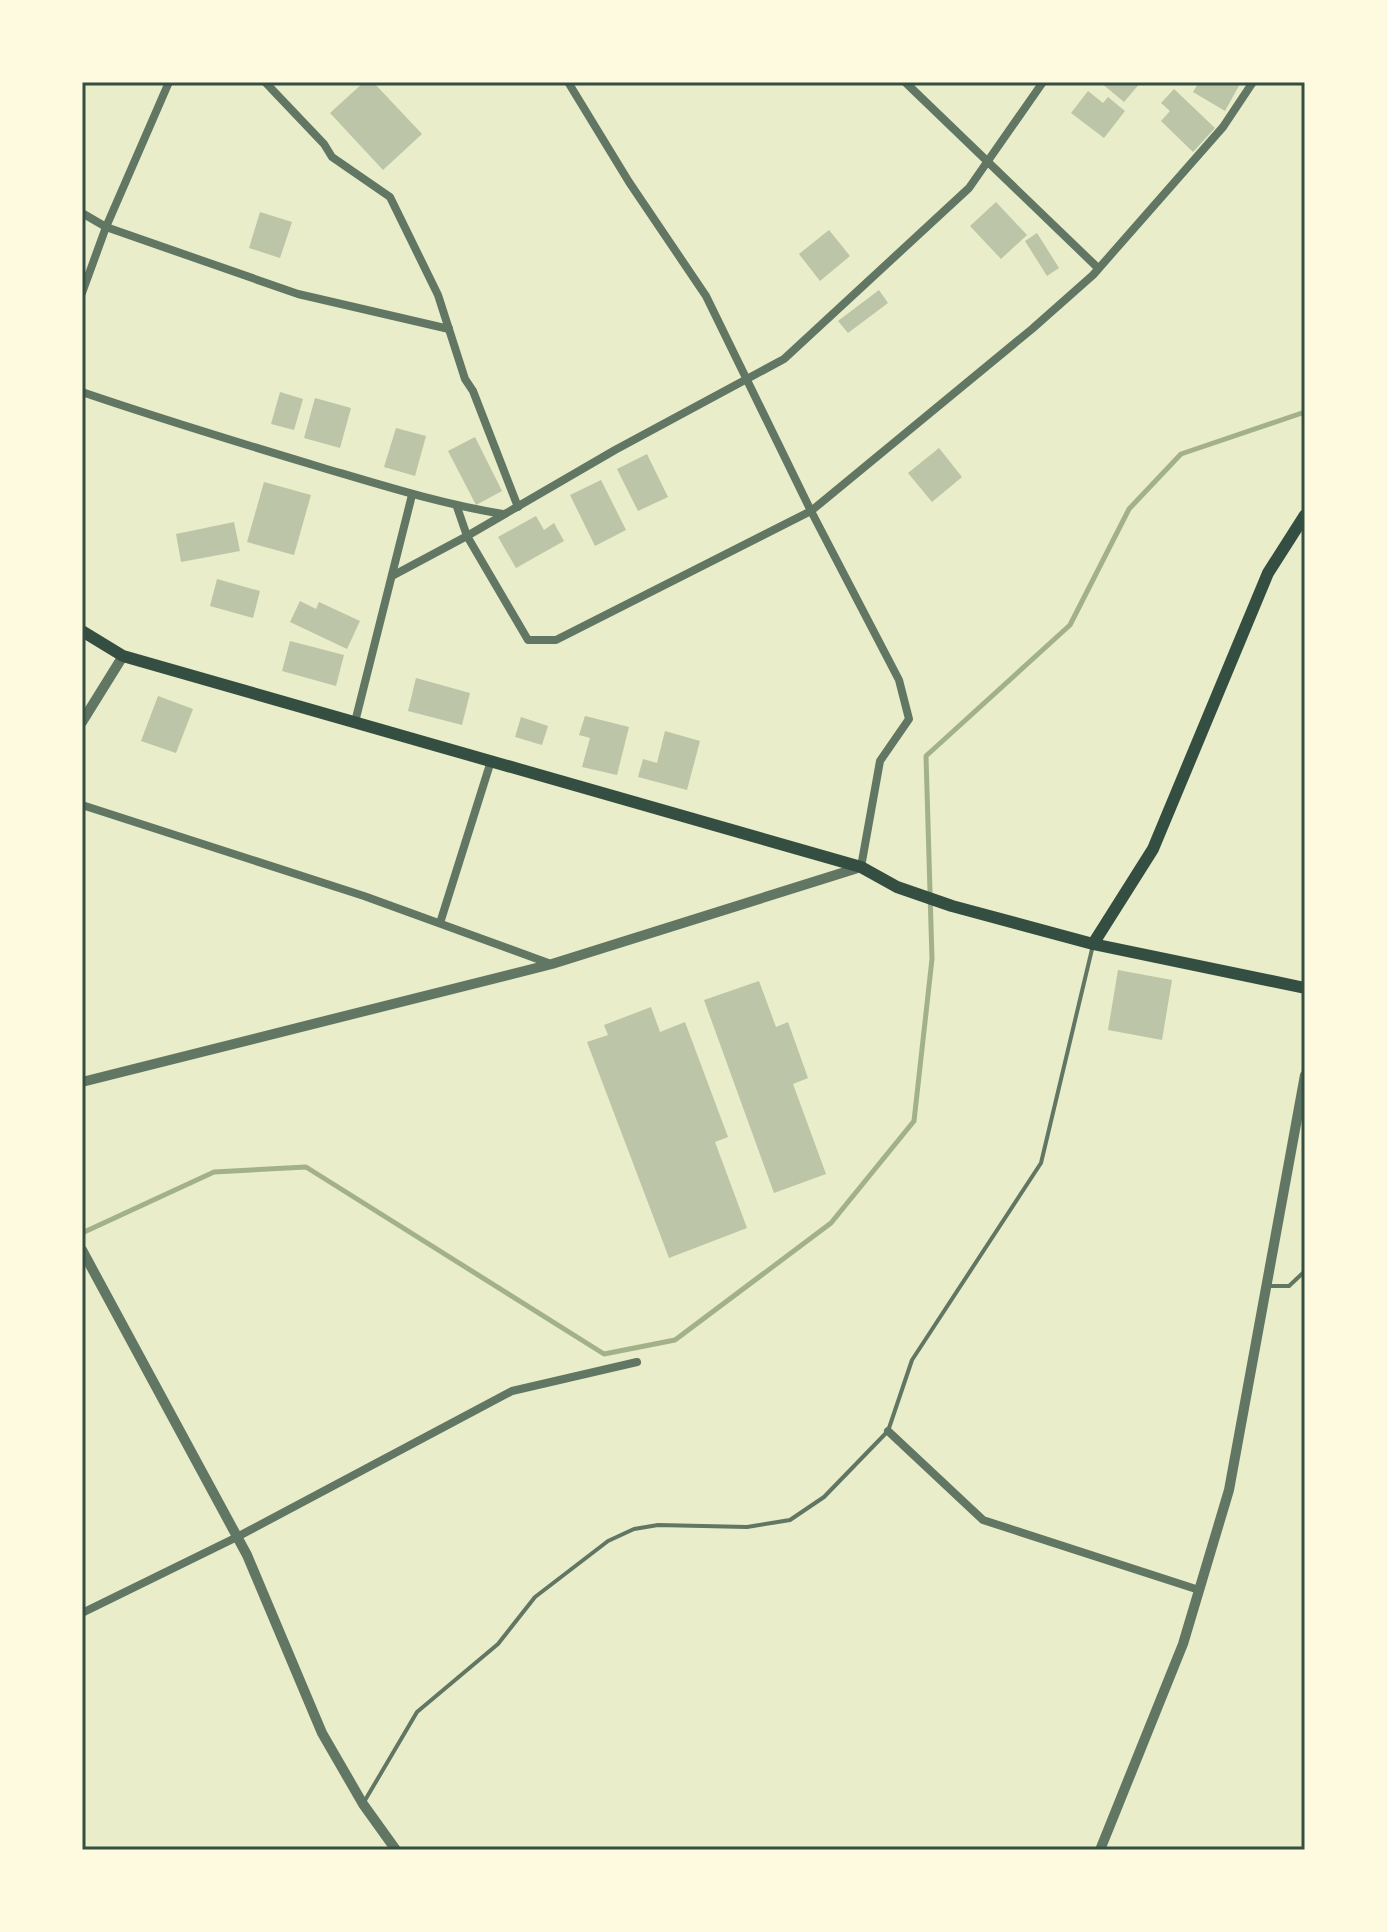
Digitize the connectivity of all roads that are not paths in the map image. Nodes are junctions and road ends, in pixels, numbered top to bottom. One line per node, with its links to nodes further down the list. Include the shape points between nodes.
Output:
1 (169, 82): 9 (street)
2 (265, 82): 12 (street, via 332,157 390,197)
3 (568, 82): 13 (street, via 706,296)
4 (905, 82): 7 (street)
5 (1043, 82): 7 (street)
6 (1253, 82): 10 (street, via 1223,127)
7 (988, 161): 10 (street); 13 (street, via 969,188 784,359)
8 (82, 213): 9 (street)
9 (106, 227): 11 (street); 12 (street, via 298,294)
10 (1098, 268): 18 (street)
11 (82, 293)
12 (449, 329): 17 (street)
13 (746, 379): 17 (street); 18 (street)
14 (82, 392): 15 (street)
15 (412, 495): 16 (street); 22 (street)
16 (457, 507): 19 (street); 21 (street)
17 (518, 507): 19 (street)
18 (811, 511): 21 (street, via 556,640 528,640); 29 (street, via 899,680 909,719 880,761)
19 (505, 515): 21 (street)
20 (1305, 515): 31 (main road, via 1268,573 1153,849)
21 (467, 536): 22 (street)
22 (392, 576): 26 (street)
23 (82, 631): 24 (main road)
24 (123, 656): 25 (street); 26 (main road)
25 (82, 722)
26 (355, 722): 27 (main road)
27 (491, 761): 29 (main road); 30 (street)
28 (82, 805): 30 (street)
29 (861, 867): 31 (main road, via 897,887 952,906); 32 (street)
30 (440, 923): 32 (street)
31 (1093, 944): 33 (main road); 41 (lane, via 1041,1163 912,1360)
32 (552, 964): 35 (street)
33 (1305, 988)
34 (1305, 1075): 39 (street)
35 (82, 1082)
36 (82, 1250): 37 (street)
37 (86, 1264): 42 (street)
38 (1305, 1271): 39 (lane, via 1289,1286)
39 (1268, 1286): 43 (street, via 1229,1490)
40 (637, 1362): 42 (street, via 512,1391)
41 (888, 1431): 43 (street, via 983,1520); 45 (lane, via 824,1497 790,1520 747,1527 658,1525 608,1541 535,1597 498,1644 417,1712)
42 (237, 1537): 44 (street); 45 (street, via 322,1733)
43 (1199, 1590): 47 (street, via 1183,1644)
44 (82, 1613)
45 (363, 1804): 46 (street)
46 (396, 1850)
47 (1100, 1850)

